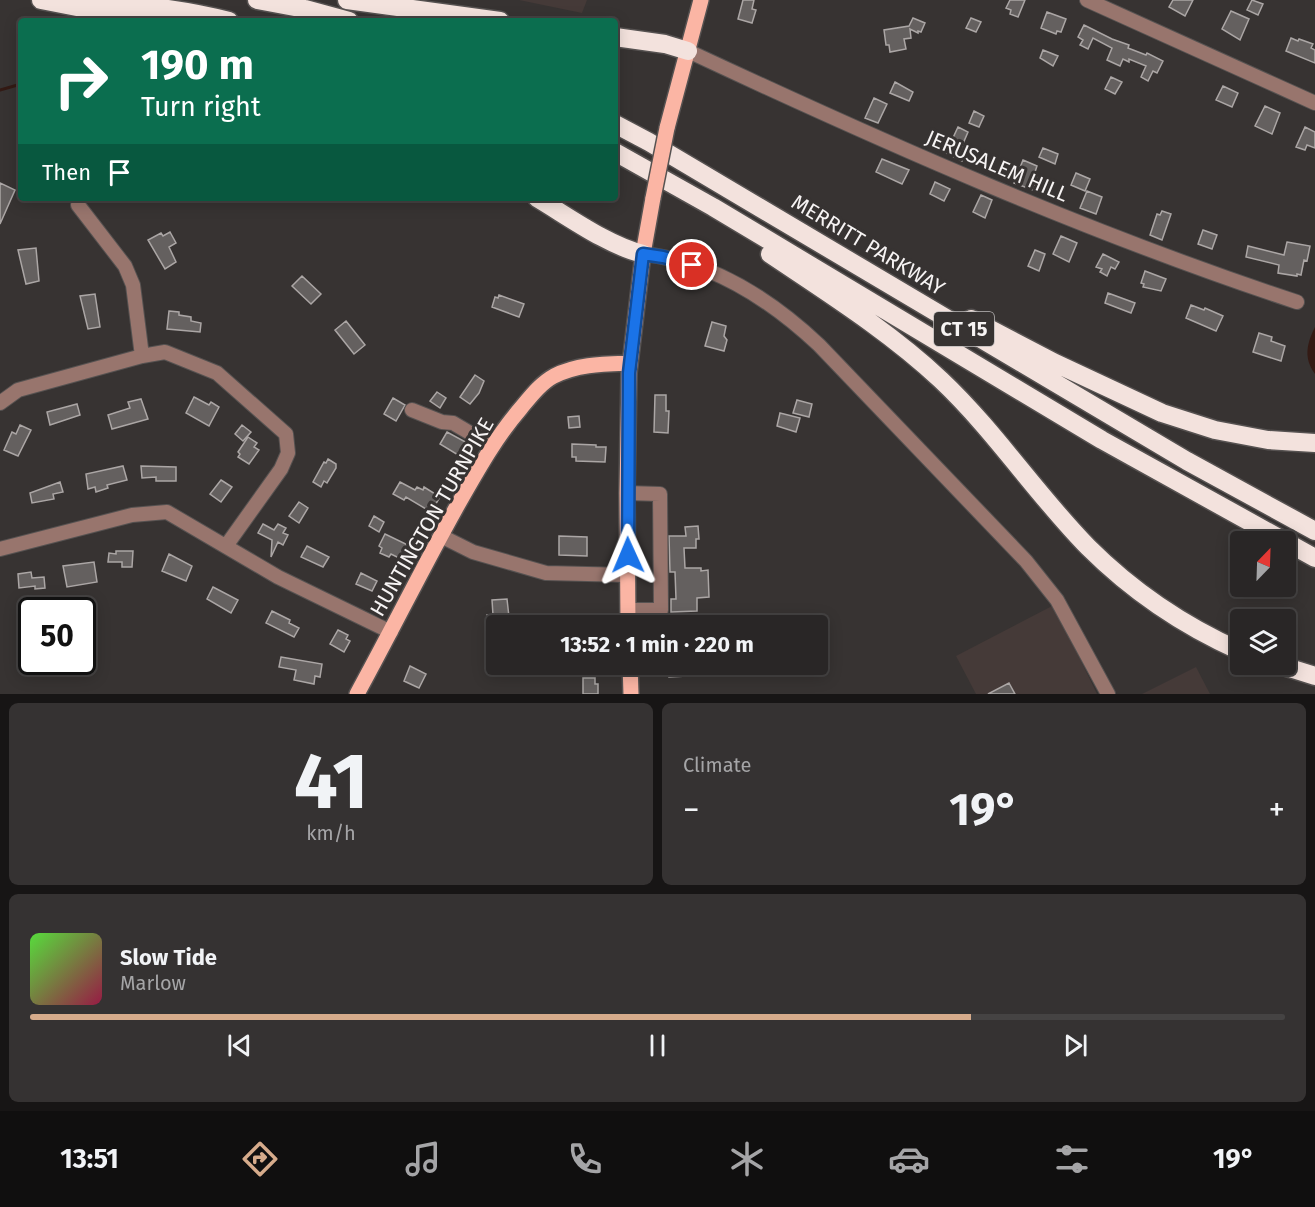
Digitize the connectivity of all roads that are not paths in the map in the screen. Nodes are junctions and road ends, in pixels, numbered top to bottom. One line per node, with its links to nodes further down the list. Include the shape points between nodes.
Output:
1 (41, 0): 7 (highway)
2 (65, 0): 8 (highway, via 181,10)
3 (256, 0): 9 (highway)
4 (347, 0): 10 (highway)
5 (701, 0): 12 (main road)
6 (1087, 0): 13 (street)
7 (133, 18)
8 (216, 18)
9 (338, 18)
10 (478, 18)
11 (618, 37): 12 (highway)
12 (687, 51): 20 (main road, bridge, via 667,128); 21 (street, JERUSALEM HILL, via 829,117 1089,228)
13 (1315, 102)
14 (618, 126): 19 (highway, MERRITT PARKWAY / CT 15)
15 (618, 154): 18 (highway, CT 15)
16 (542, 201): 20 (highway)
17 (78, 205): 22 (street, via 125,266 133,285)
18 (713, 207): 33 (highway, CT 15, via 1102,440); 38 (highway, via 746,238 884,333 942,380 1108,566 1186,623)
19 (770, 213): 26 (highway, via 844,248 1055,363 1162,413 1215,430); 29 (highway, MERRITT PARKWAY / CT 15, via 1187,461)
20 (643, 254): 23 (main road); 44 (street, via 692,265 742,286 790,318 819,345 1026,561 1057,600)
21 (1298, 302)
22 (141, 356): 24 (street, via 18,390); 31 (street, via 165,352 217,373 286,434 288,453 281,469)
23 (630, 363): 27 (main road, HUNTINGTON TURNPIKE, via 588,365 552,377 535,391); 28 (main road)
24 (0, 403)
25 (412, 411): 27 (street, via 453,423)
26 (1315, 444)
27 (492, 447): 30 (main road, HUNTINGTON TURNPIKE)
28 (627, 493): 34 (main road); 35 (street, via 660,494 661,610)
29 (1315, 531)
30 (441, 536): 34 (street, via 473,552 546,573); 37 (main road, HUNTINGTON TURNPIKE)
31 (226, 546): 32 (street, via 167,512 132,515); 37 (street, via 278,578)
32 (0, 549)
33 (1315, 558)
34 (628, 575): 35 (main road)
35 (628, 610): 36 (main road)
36 (628, 615)
37 (391, 632): 42 (main road, HUNTINGTON TURNPIKE)
38 (1230, 646)
39 (1296, 670): 41 (highway)
40 (630, 675): 43 (main road)
41 (1315, 676)
42 (357, 694)
43 (631, 694)
44 (1108, 694)

